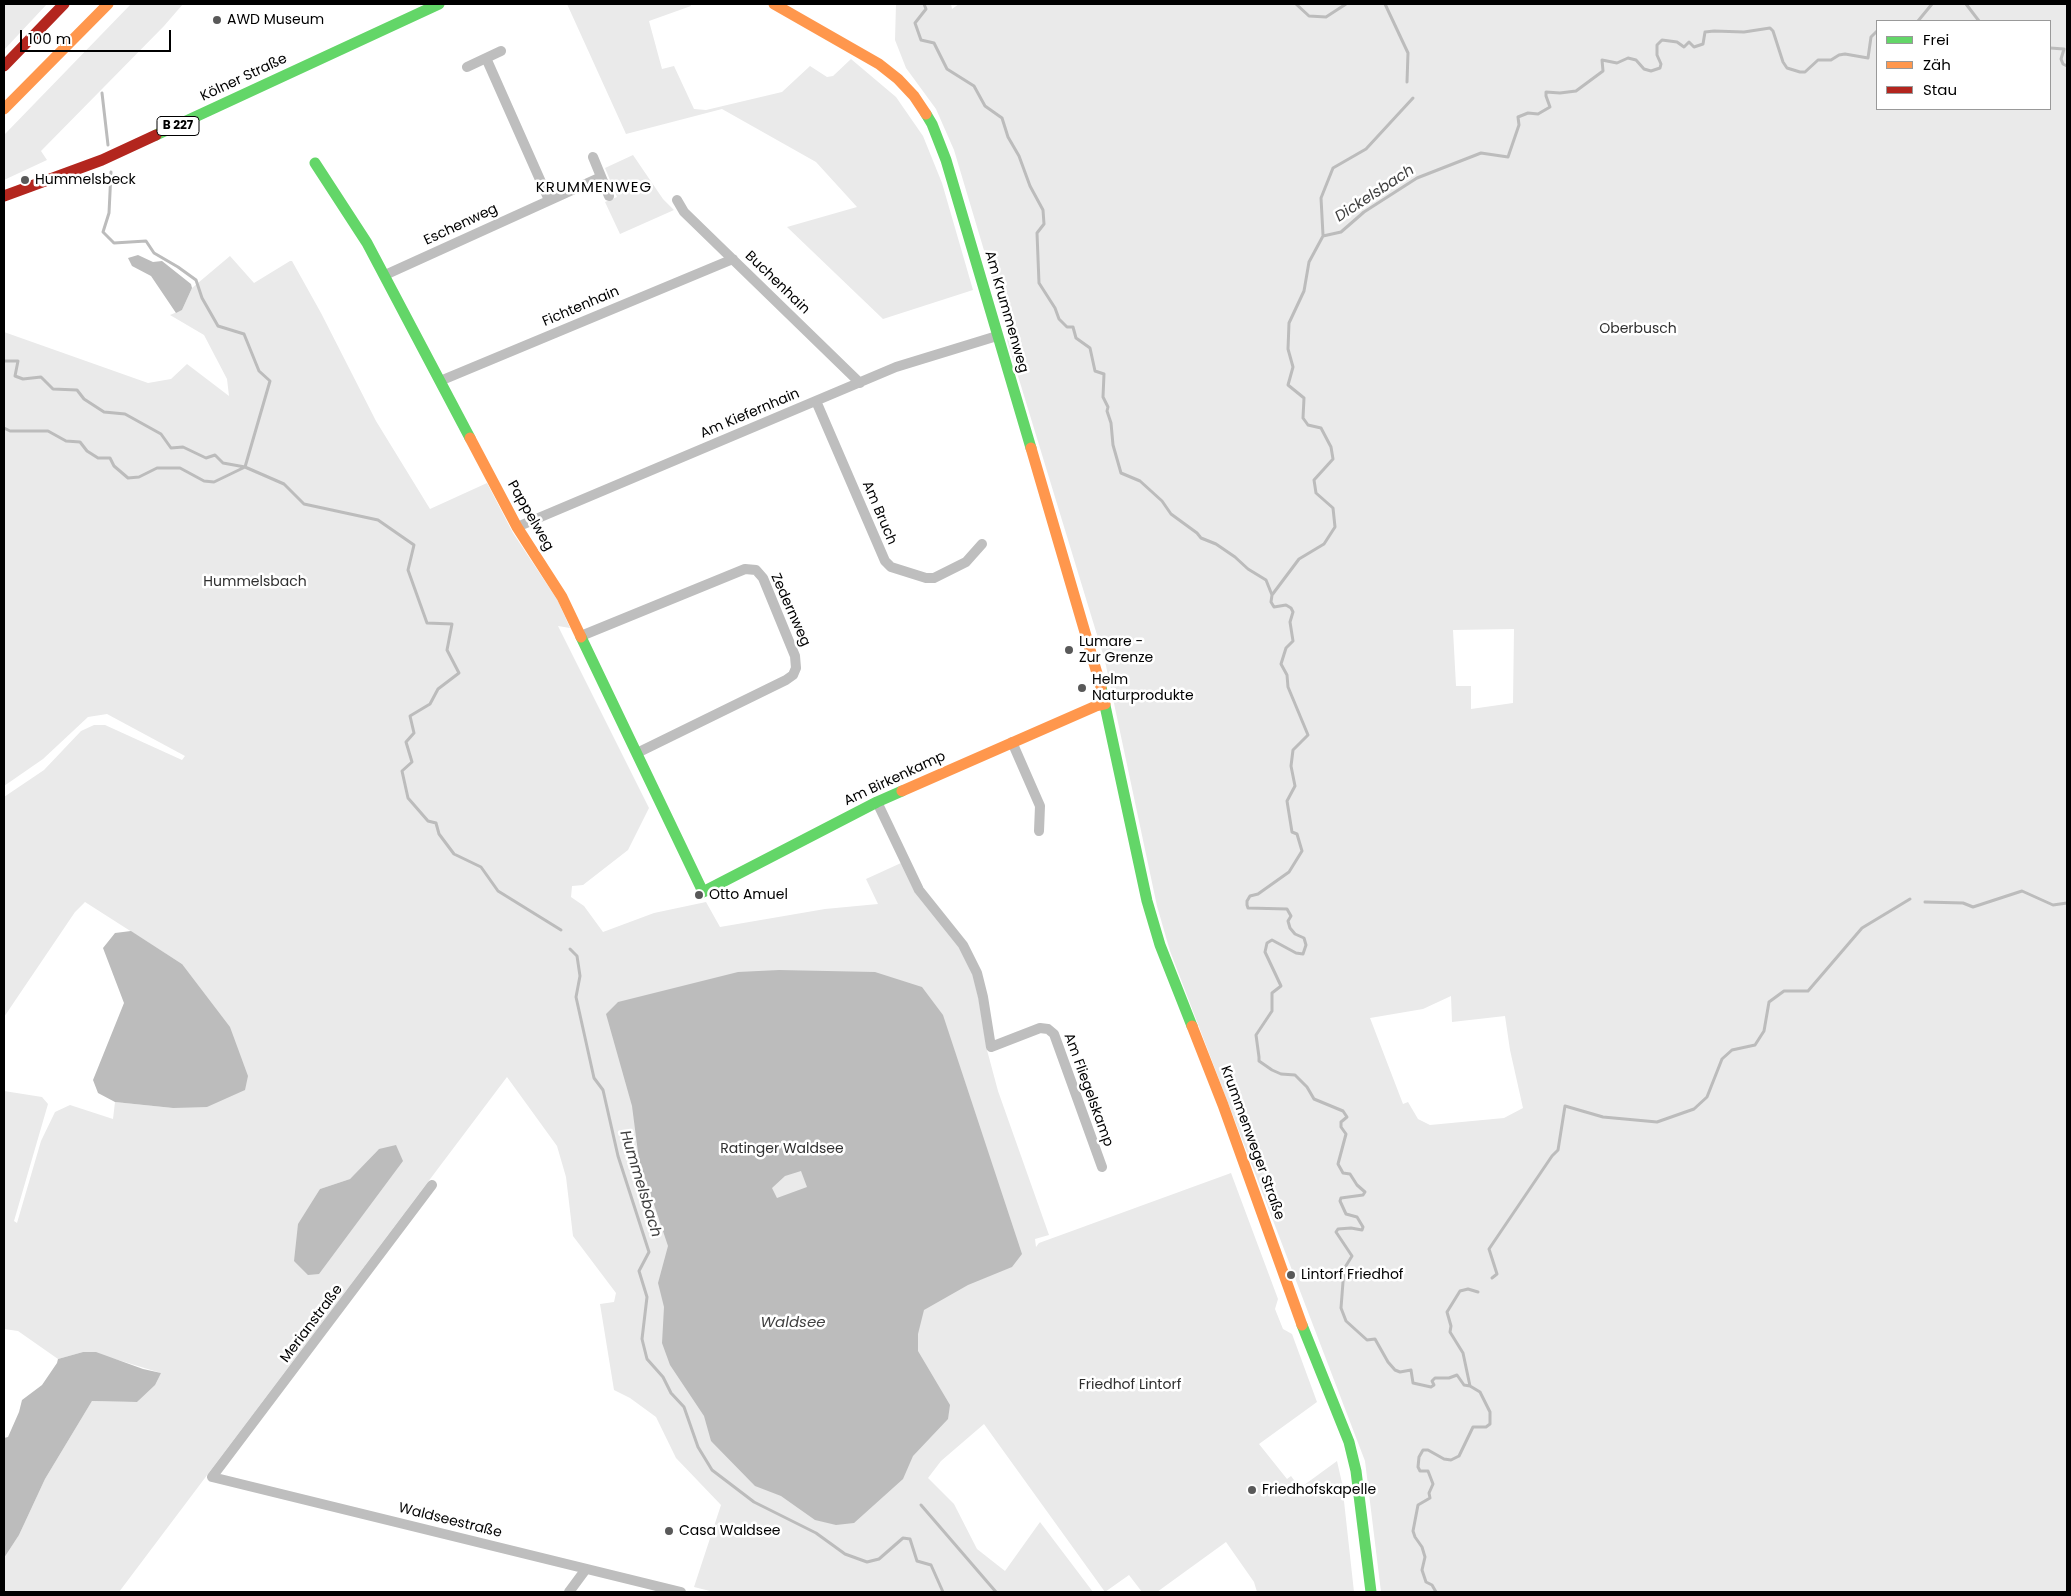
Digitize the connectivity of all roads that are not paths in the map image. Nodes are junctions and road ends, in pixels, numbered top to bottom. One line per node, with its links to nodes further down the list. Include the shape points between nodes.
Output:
1 (64, 4): 7 (main road)
2 (108, 4): 9 (main road)
3 (439, 4): 13 (main road, Kölner Straße / B 227, via 102,160)
4 (774, 4): 19 (main road, Am Krummenweg, via 878,64 914,96 932,124 946,160)
5 (501, 51): 6 (street)
6 (486, 58): 8 (street); 15 (street)
7 (4, 66)
8 (467, 67)
9 (4, 108)
10 (593, 157): 12 (street)
11 (315, 163): 18 (main road, Pappelweg)
12 (601, 177): 14 (street); 15 (street, Eschenweg)
13 (4, 196)
14 (609, 196)
15 (549, 200): 18 (street, Eschenweg)
16 (677, 200): 17 (street, Buchenhain, via 684,212)
17 (733, 259): 20 (street, Fichtenhain); 21 (street, Buchenhain)
18 (385, 275): 20 (main road, Pappelweg)
19 (997, 336): 21 (street, Am Kiefernhain, via 896,367); 26 (main road, Am Krummenweg)
20 (440, 381): 23 (main road, Pappelweg)
21 (860, 383): 22 (street, Am Kiefernhain)
22 (816, 400): 23 (street, Am Kiefernhain); 24 (street, Am Bruch, via 885,561 891,566 934,578 966,562)
23 (516, 527): 25 (main road, Pappelweg, via 562,597)
24 (982, 544)
25 (581, 636): 28 (main road, Pappelweg); 28 (street, Zedernweg, via 745,569 756,570 763,578 795,656 793,675)
26 (1105, 704): 27 (main road, Am Birkenkamp); 38 (main road, Krummenweger Straße, via 1147,901 1160,945 1349,1442 1356,1471)
27 (1012, 742): 29 (main road, Am Birkenkamp); 30 (street, via 1040,806)
28 (637, 753): 31 (main road, Pappelweg)
29 (877, 802): 31 (main road, Am Birkenkamp); 32 (street, Am Fliegelskamp, via 919,890 963,945 977,974 991,1046 1040,1028 1054,1034)
30 (1038, 830)
31 (703, 892)
32 (1102, 1167)
33 (432, 1185): 34 (street, Merianstraße)
34 (212, 1477): 35 (street, Waldseestraße)
35 (586, 1569): 36 (street); 37 (street, Waldseestraße)
36 (569, 1592)
37 (681, 1592)
38 (1371, 1592)

